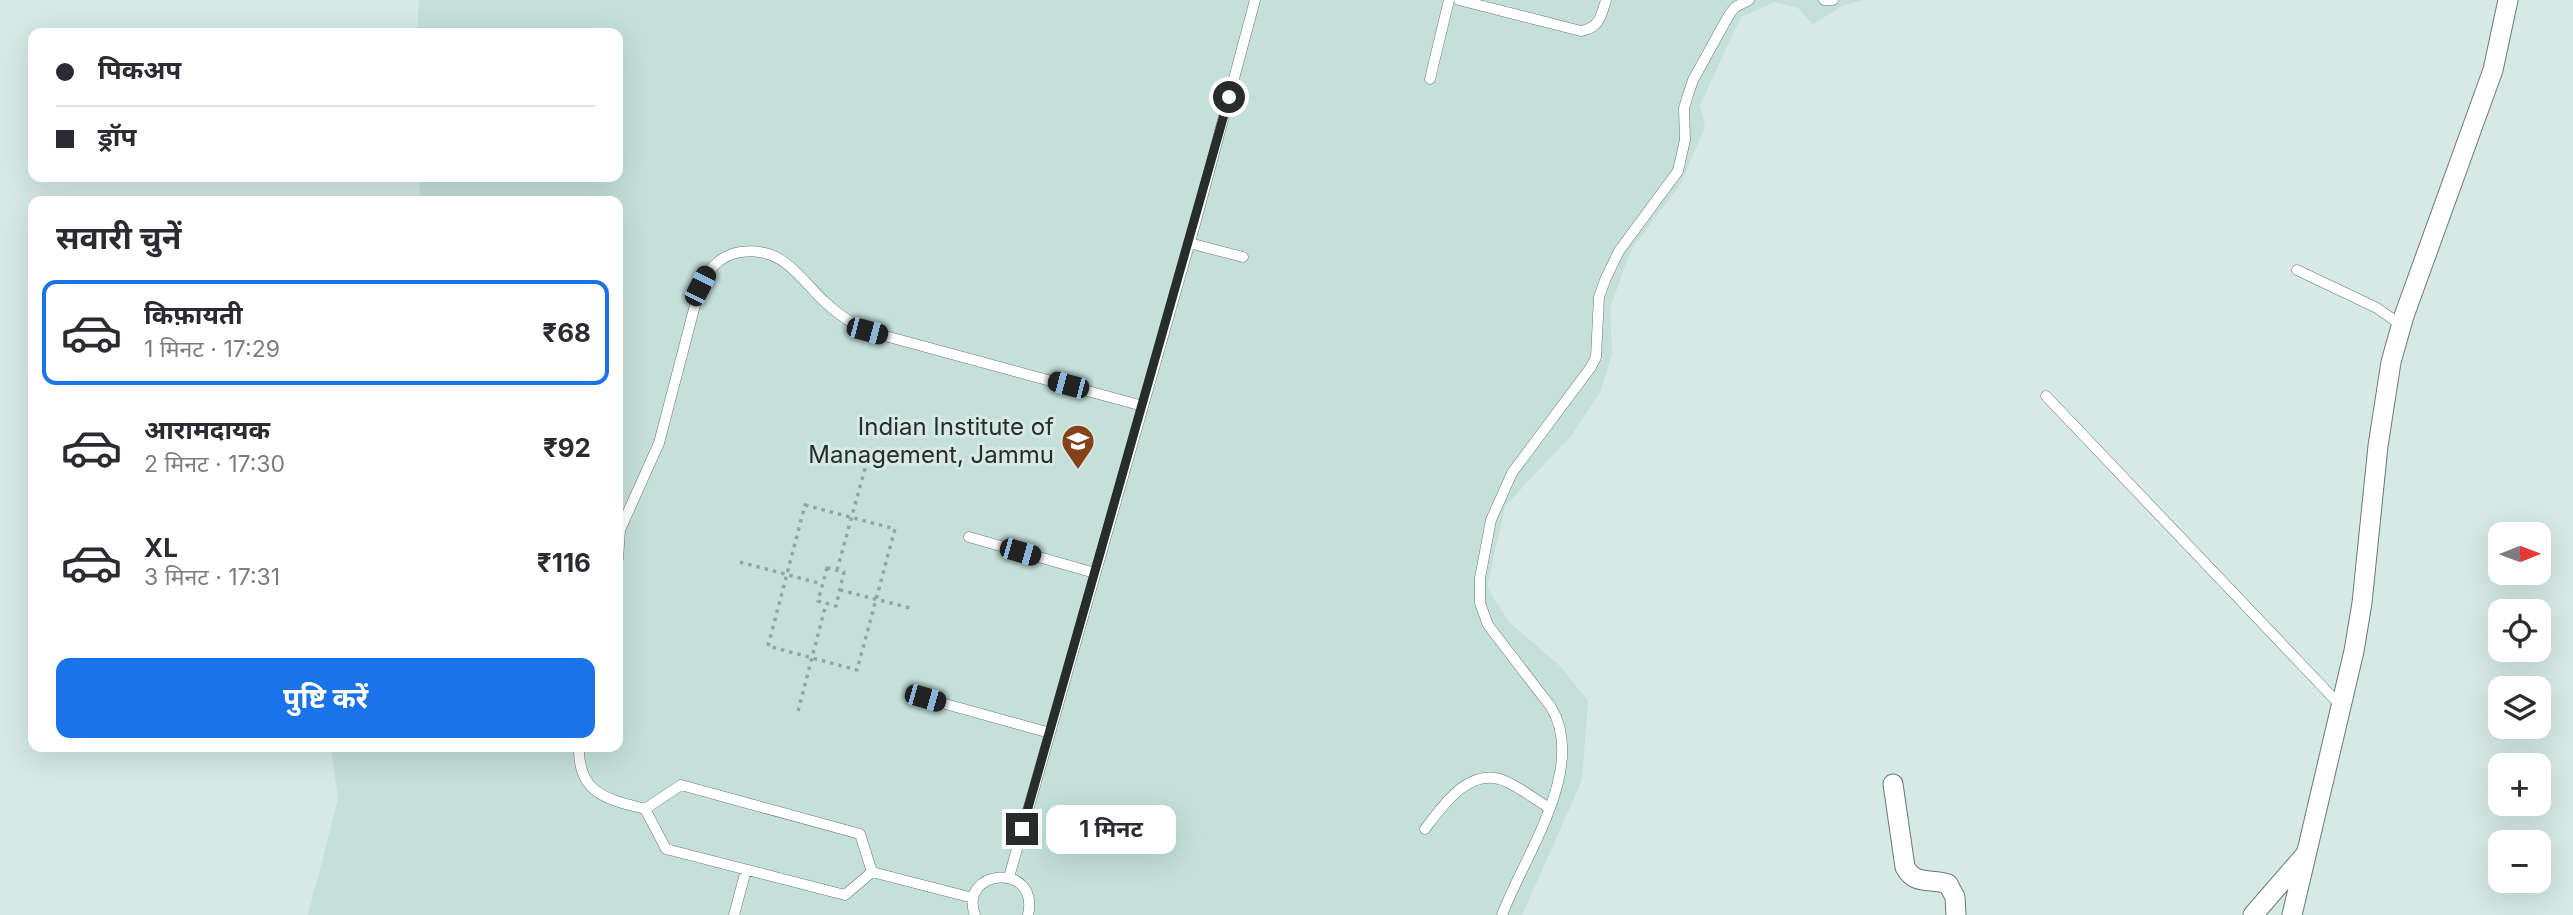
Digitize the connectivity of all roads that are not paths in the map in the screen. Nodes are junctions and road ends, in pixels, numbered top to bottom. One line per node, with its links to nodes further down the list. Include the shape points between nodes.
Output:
1 (1255, 0): 10 (lane)
2 (1449, 0): 9 (lane)
3 (1459, 0): 4 (lane, via 1581,32 1601,19)
4 (1606, 0)
5 (1749, 0): 24 (lane, via 1729,15 1693,80 1684,108 1685,140 1678,171 1619,251 1605,281 1591,367 1512,473 1491,520 1479,578 1480,603 1488,625 1559,720 1562,759)
6 (1824, 0): 7 (lane)
7 (1833, 0)
8 (2508, 0): 13 (street, via 2493,70)
9 (1430, 79)
10 (1189, 243): 11 (lane); 15 (lane)
11 (1243, 257)
12 (2297, 270): 13 (lane, via 2377,308)
13 (2402, 326): 20 (street, via 2385,398 2362,603)
14 (2046, 397): 20 (lane)
15 (1143, 406): 16 (lane, via 867,331 846,320 775,256 763,251 734,253 709,269 700,286 659,443); 18 (lane)
16 (623, 523)
17 (969, 537): 18 (lane)
18 (1096, 573): 21 (lane)
19 (925, 698): 21 (lane)
20 (2342, 706): 27 (street)
21 (1049, 733): 30 (lane)
22 (579, 752): 25 (lane, via 584,778 593,790)
23 (1893, 784): 36 (street, via 1905,867 1918,881 1948,884 1955,897)
24 (1549, 808): 26 (lane, via 1505,780 1470,782 1449,797); 35 (lane)
25 (645, 809): 28 (lane, via 666,849); 29 (lane, via 681,785 860,834)
26 (1425, 829)
27 (2305, 854): 37 (street); 38 (street)
28 (746, 870): 29 (lane, via 845,895); 32 (lane)
29 (872, 872): 31 (lane)
30 (1009, 877): 31 (lane, via 987,880); 34 (lane, via 1026,891)
31 (973, 898): 33 (lane)
32 (734, 915)
33 (975, 915)
34 (1028, 915)
35 (1502, 915)
36 (1956, 915)
37 (2252, 915)
38 (2292, 915)

